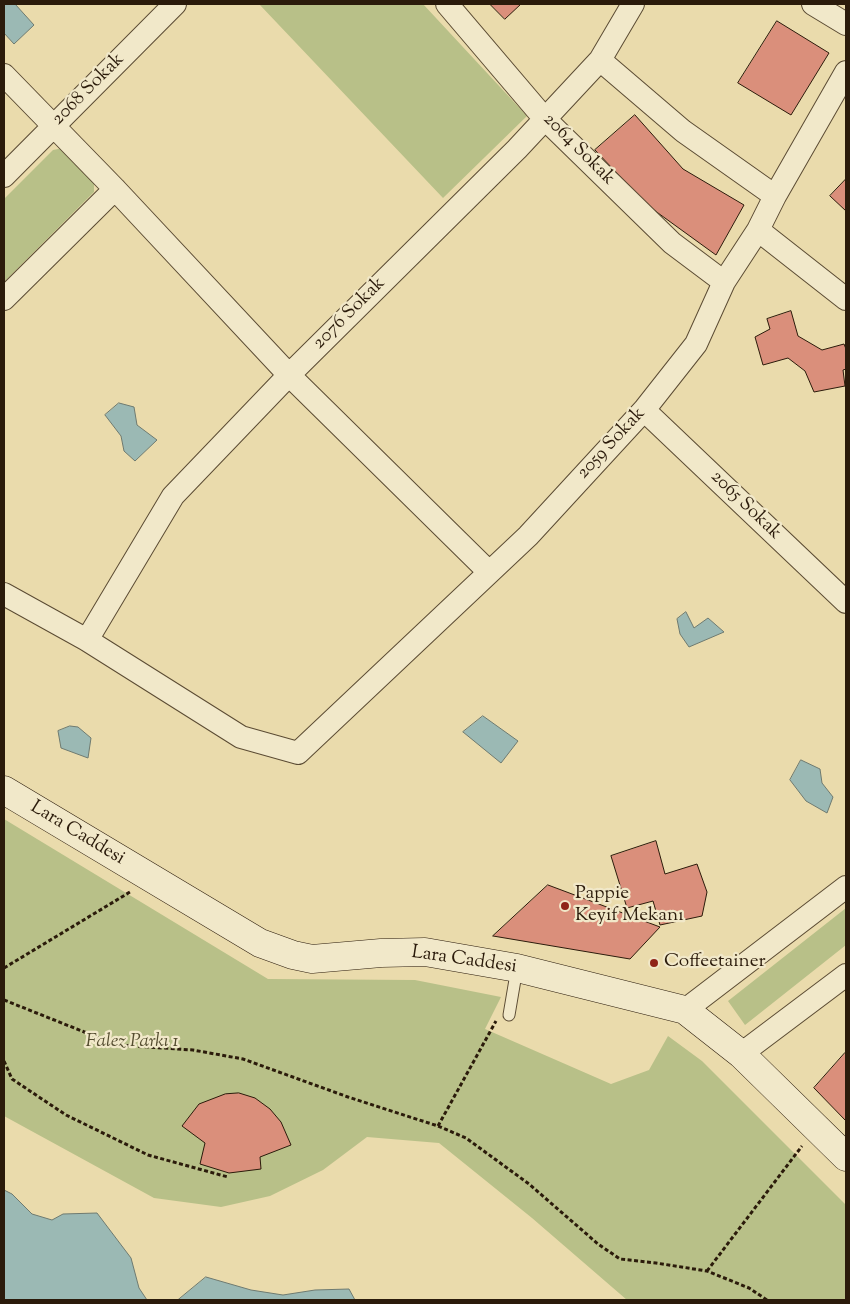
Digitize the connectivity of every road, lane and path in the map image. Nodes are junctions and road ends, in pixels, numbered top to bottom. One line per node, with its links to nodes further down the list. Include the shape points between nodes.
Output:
1 (175, 4): 10 (street, 2068 Sokak)
2 (447, 4): 9 (street, 2064 Sokak)
3 (633, 4): 6 (street, 2076 Sokak)
4 (812, 4): 5 (street)
5 (846, 24)
6 (600, 60): 9 (street, 2076 Sokak); 13 (street, via 683,131)
7 (846, 72): 13 (street, 2059 Sokak)
8 (4, 75): 10 (street)
9 (544, 118): 15 (street, 2064 Sokak, via 672,243); 18 (street, 2076 Sokak, via 517,149)
10 (54, 125): 11 (street, 2068 Sokak); 12 (street)
11 (4, 176)
12 (115, 189): 16 (street); 18 (street)
13 (775, 196): 14 (street, 2059 Sokak)
14 (758, 230): 15 (street, 2059 Sokak); 17 (street)
15 (724, 282): 19 (street, 2059 Sokak, via 696,344)
16 (4, 299)
17 (846, 299)
18 (289, 375): 20 (street); 23 (street, 2076 Sokak, via 173,496)
19 (644, 410): 20 (street, 2059 Sokak, via 528,536); 22 (street, 2065 Sokak)
20 (489, 572): 23 (street, 2059 Sokak, via 298,753 241,737)
21 (4, 594): 23 (street)
22 (846, 602)
23 (87, 640)
24 (4, 790): 28 (street, Lara Caddesi, via 268,946 312,958 425,952)
25 (846, 887): 31 (street)
26 (131, 891): 27 (path)
27 (4, 968)
28 (517, 968): 31 (street, Lara Caddesi); 32 (lane)
29 (846, 975): 34 (street)
30 (4, 1000): 36 (path, via 117,1045 193,1050 243,1059)
31 (685, 1010): 34 (street, Lara Caddesi)
32 (509, 1015)
33 (497, 1020): 36 (path)
34 (741, 1054): 38 (street, Lara Caddesi)
35 (4, 1061): 39 (path, via 12,1079 66,1115 148,1155)
36 (438, 1126): 40 (path, via 466,1138 529,1184 620,1259)
37 (804, 1143): 40 (path)
38 (846, 1157)
39 (228, 1177)
40 (707, 1271): 41 (path, via 749,1288)
41 (767, 1300)

